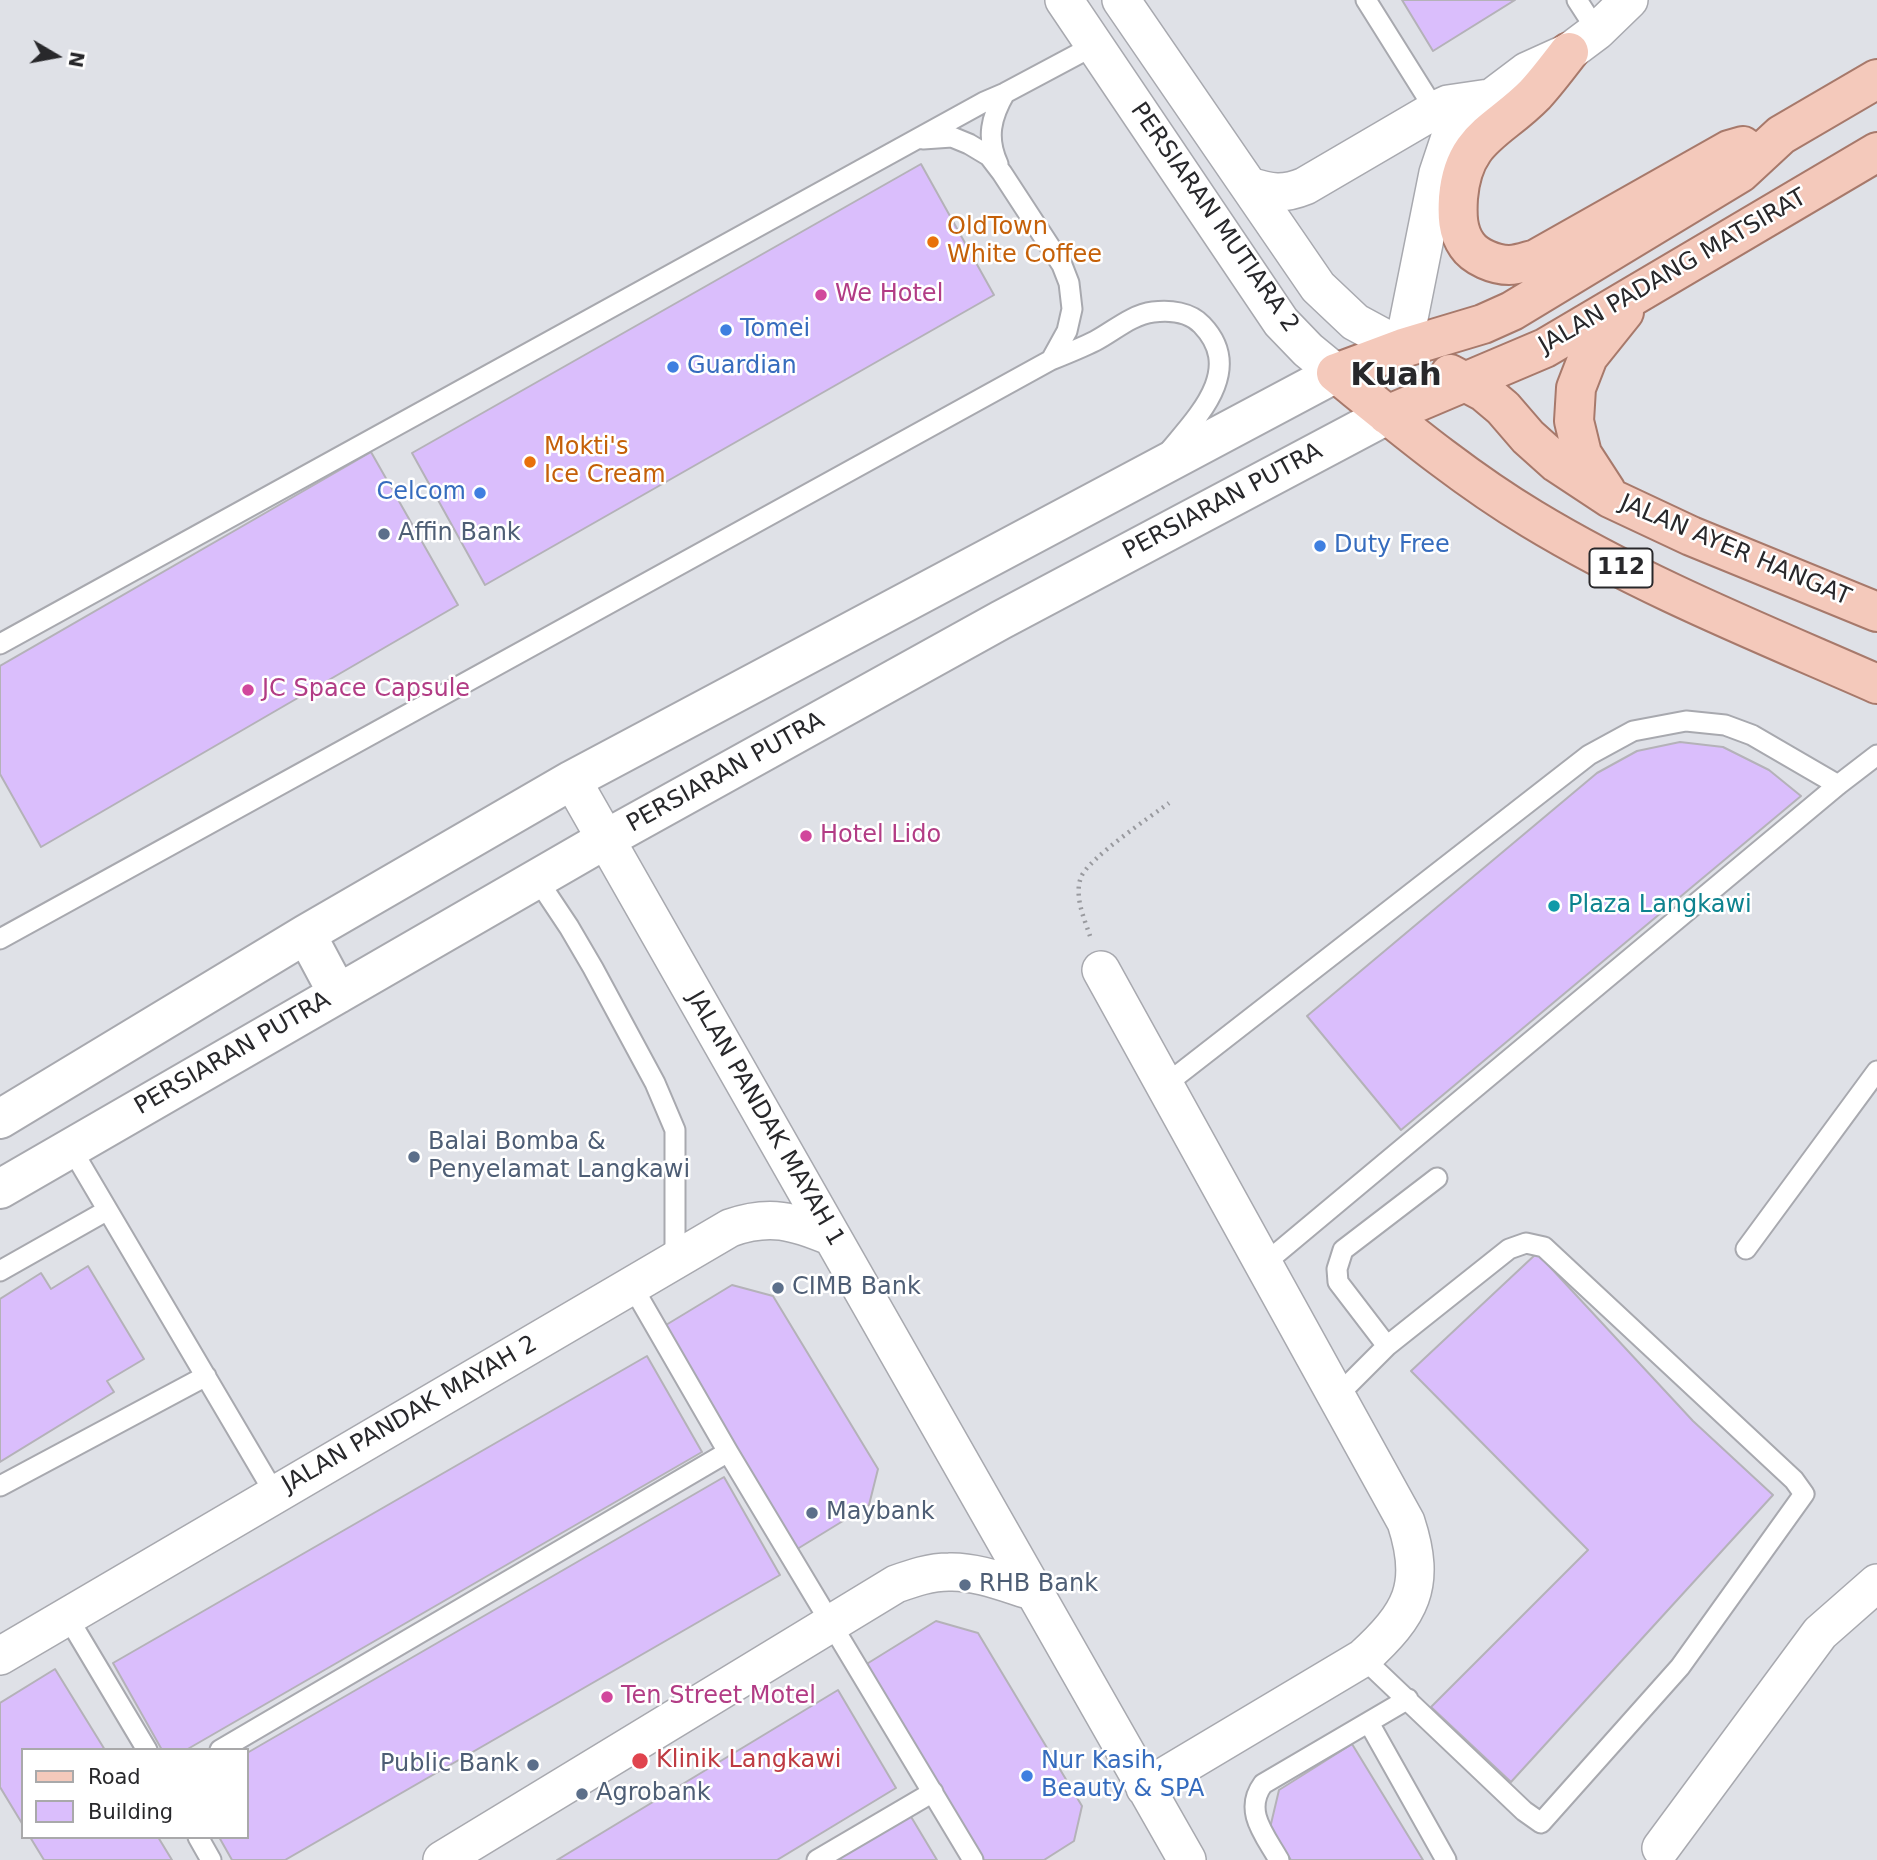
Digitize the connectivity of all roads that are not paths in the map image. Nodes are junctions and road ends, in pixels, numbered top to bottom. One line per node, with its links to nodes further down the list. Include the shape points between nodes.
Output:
1 (1064, 0): 7 (street, PERSIARAN MUTIARA 2)
2 (1121, 0): 16 (street, PERSIARAN MUTIARA 2)
3 (1366, 0): 11 (lane)
4 (1577, 0): 6 (lane)
5 (1629, 0): 6 (street)
6 (1583, 42): 10 (street, via 1527,71); 12 (main road, via 1468,155 1459,184 1459,230 1468,247 1485,260 1509,265 1536,259 1729,150)
7 (1095, 45): 9 (lane); 20 (street, PERSIARAN MUTIARA 2, via 1281,322)
8 (1877, 79): 12 (main road, JALAN PADANG MATSIRAT)
9 (1005, 93): 13 (lane); 15 (lane, via 991,125 990,143)
10 (1490, 98): 11 (street); 18 (street, via 1466,117 1449,140 1438,173)
11 (1435, 110): 16 (street, via 1297,189 1269,192)
12 (1781, 135): 18 (main road, JALAN PADANG MATSIRAT, via 1740,173 1513,311)
13 (908, 143): 15 (lane, via 952,137 989,156); 26 (lane)
14 (1877, 152): 17 (main road, JALAN PADANG MATSIRAT)
15 (1002, 173): 19 (lane, via 1069,283 1072,309 1067,331)
16 (1249, 186): 18 (street, PERSIARAN MUTIARA 2, via 1318,287 1355,322)
17 (1641, 292): 21 (main road, JALAN PADANG MATSIRAT, via 1545,348); 24 (main road, via 1588,357 1576,388 1574,421 1582,454)
18 (1403, 348): 20 (main road); 21 (main road, PERSIARAN MUTIARA 2 / 112)
19 (1051, 360): 23 (lane, via 1150,312 1175,311 1198,321 1215,338 1219,372 1212,393); 34 (lane)
20 (1336, 373): 22 (main road, PERSIARAN MUTIARA 2 / 112); 23 (main road)
21 (1464, 382): 22 (main road, PERSIARAN PUTRA); 24 (main road, JALAN AYER HANGAT / 112, via 1503,408 1557,463)
22 (1387, 415): 27 (main road, 112, via 1531,519 1604,560); 31 (main road, PERSIARAN PUTRA, via 1013,614)
23 (1156, 467): 29 (main road)
24 (1610, 498): 25 (main road, JALAN AYER HANGAT / 112)
25 (1877, 612)
26 (0, 644)
27 (1877, 684)
28 (1877, 755): 30 (lane)
29 (572, 780): 31 (street, JALAN PANDAK MAYAH 1); 33 (main road)
30 (1838, 785): 38 (lane, via 1725,724 1686,721 1633,731 1589,755); 47 (lane)
31 (606, 839): 32 (main road, PERSIARAN PUTRA); 44 (street, JALAN PANDAK MAYAH 1)
32 (537, 879): 36 (main road, PERSIARAN PUTRA); 46 (lane, via 593,968 656,1083 675,1130)
33 (306, 934): 36 (main road); 39 (main road)
34 (0, 939)
35 (1101, 970): 38 (street)
36 (338, 994): 40 (main road, PERSIARAN PUTRA)
37 (1877, 1071): 45 (lane)
38 (1165, 1085): 47 (street)
39 (0, 1119)
40 (71, 1148): 42 (main road, PERSIARAN PUTRA); 43 (lane)
41 (1437, 1178): 50 (lane, via 1343,1250 1337,1269 1338,1282)
42 (0, 1189)
43 (106, 1210): 48 (lane); 51 (lane)
44 (832, 1237): 46 (street, JALAN PANDAK MAYAH 2, via 778,1220 753,1220); 57 (street, JALAN PANDAK MAYAH 1)
45 (1746, 1249)
46 (675, 1260): 49 (street, JALAN PANDAK MAYAH 2)
47 (1264, 1264): 52 (street)
48 (0, 1271)
49 (631, 1284): 53 (lane); 55 (street, JALAN PANDAK MAYAH 2)
50 (1387, 1346): 52 (lane); 62 (lane, via 1508,1249 1526,1243 1544,1247 1804,1494 1680,1667 1541,1823)
51 (206, 1376): 54 (lane); 55 (lane)
52 (1337, 1396): 61 (street, via 1406,1522 1415,1549 1415,1580 1407,1608 1391,1634)
53 (728, 1452): 59 (lane); 65 (lane)
54 (0, 1486)
55 (275, 1494): 58 (street, JALAN PANDAK MAYAH 2)
56 (1877, 1583): 69 (street, via 1820,1633)
57 (1035, 1592): 59 (street, via 951,1572 926,1574 896,1584); 66 (street, JALAN PANDAK MAYAH 1)
58 (67, 1616): 60 (street, JALAN PANDAK MAYAH 2); 64 (lane)
59 (832, 1623): 67 (lane); 71 (street)
60 (0, 1656)
61 (1363, 1658): 62 (lane); 66 (street)
62 (1408, 1699): 63 (lane)
63 (1369, 1723): 75 (lane, via 1263,1784 1256,1794 1256,1818); 76 (lane)
64 (145, 1748)
65 (223, 1748)
66 (1145, 1788): 74 (street, JALAN PANDAK MAYAH 1)
67 (933, 1792): 72 (lane); 73 (lane)
68 (199, 1839): 70 (lane)
69 (1661, 1847)
70 (211, 1860)
71 (442, 1860)
72 (817, 1860)
73 (974, 1860)
74 (1187, 1860)
75 (1279, 1860)
76 (1446, 1860)

